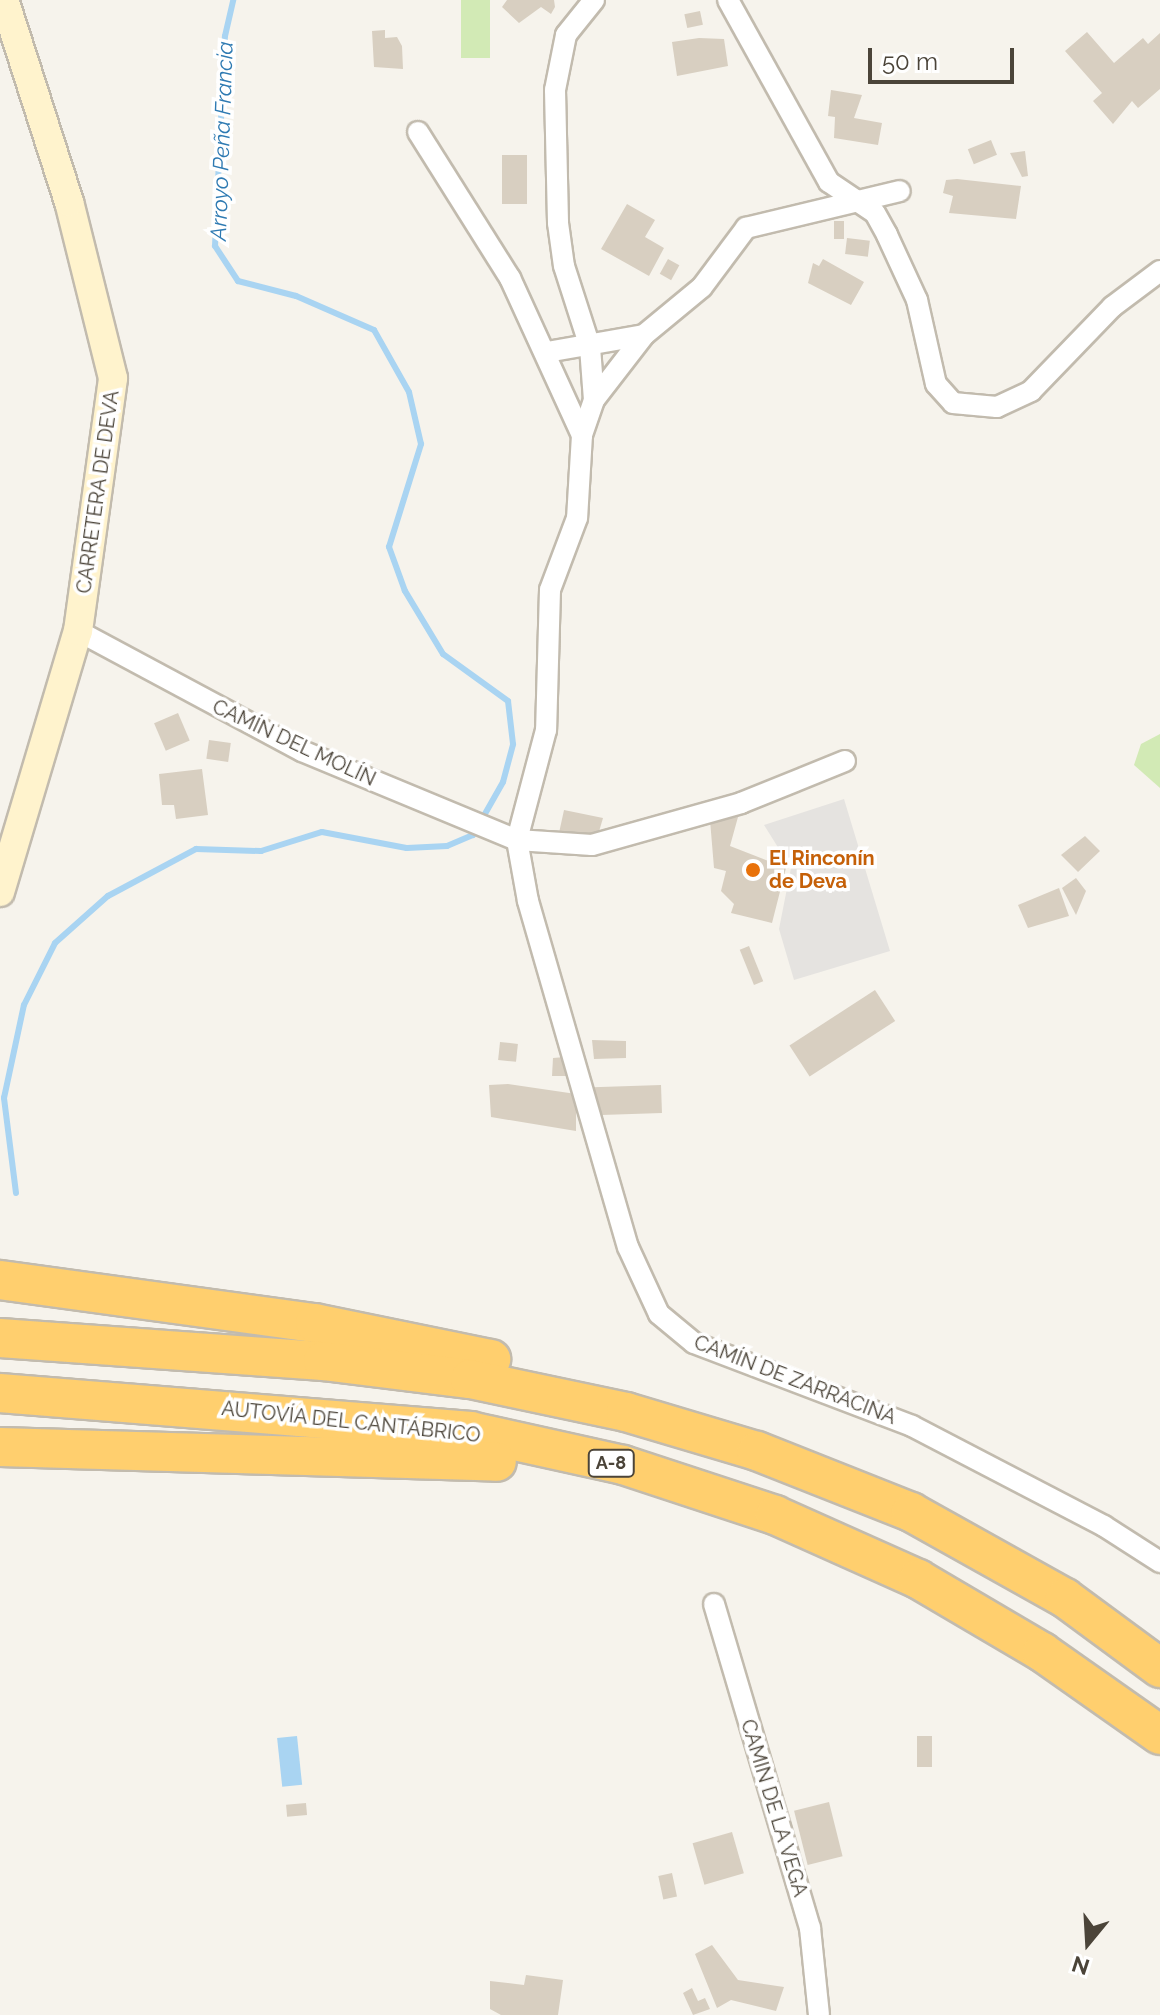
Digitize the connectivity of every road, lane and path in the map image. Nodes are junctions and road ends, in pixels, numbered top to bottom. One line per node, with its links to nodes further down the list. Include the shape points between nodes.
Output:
1 (4, 0): 13 (street, CARRETERA DE DEVA, via 69,202 113,378)
2 (594, 0): 9 (street, via 566,35 555,90 564,266)
3 (728, 0): 6 (street, via 819,166)
4 (418, 132): 10 (street, via 510,278)
5 (900, 191): 6 (street)
6 (850, 199): 7 (street, via 875,213 908,277 936,384 953,403 997,407 1031,391 1112,307); 8 (street, via 821,214 775,217 746,228 702,287)
7 (1160, 271)
8 (644, 335): 9 (street); 11 (street)
9 (590, 347): 10 (street); 11 (street)
10 (547, 352): 12 (street)
11 (594, 400): 12 (street)
12 (582, 435): 15 (street, via 577,518 545,624 544,746)
13 (78, 631): 15 (street, CAMÍN DEL MOLÍN, via 302,751); 16 (street, CARRETERA DE DEVA)
14 (845, 761): 15 (street, CAMÍN DEL MOLÍN, via 741,803 592,845)
15 (517, 840): 22 (street, CAMÍN DE ZARRACINA, via 597,1148 628,1247 659,1314 675,1331 716,1354 801,1381 974,1456)
16 (0, 892)
17 (0, 1280): 21 (highway, via 315,1323 471,1355 584,1381 694,1417)
18 (0, 1338): 21 (highway, via 323,1361 470,1379 626,1412)
19 (0, 1393): 25 (highway, AUTOVÍA DEL CANTÁBRICO / A-8, via 470,1431 623,1465 775,1515 918,1579 1042,1652)
20 (0, 1447): 26 (highway, via 465,1456 616,1482 770,1532 906,1594 1030,1663)
21 (757, 1451): 24 (highway, via 911,1512 1065,1598)
22 (1160, 1562)
23 (714, 1604): 27 (street, CAMIN DE LA VEGA, via 810,1928)
24 (1160, 1668)
25 (1160, 1735)
26 (1160, 1751)
27 (819, 2015)

